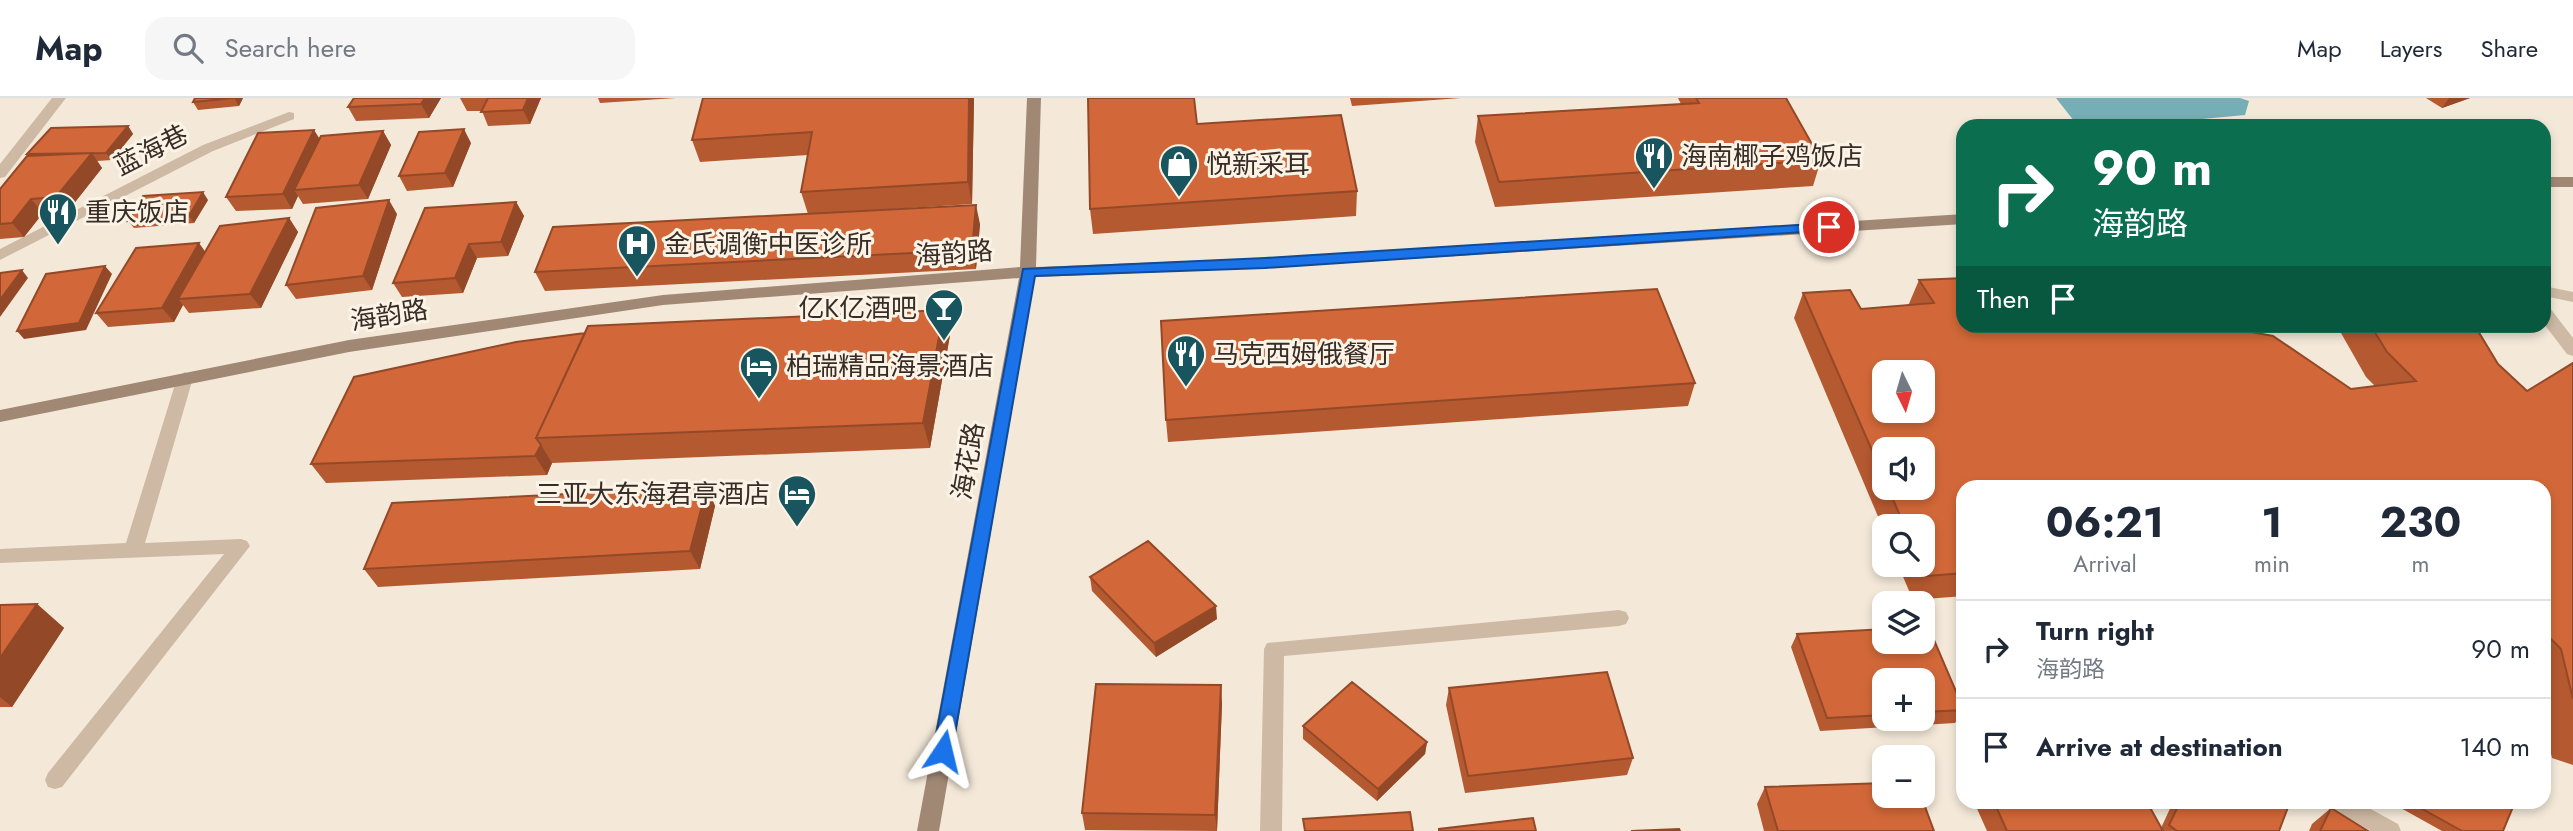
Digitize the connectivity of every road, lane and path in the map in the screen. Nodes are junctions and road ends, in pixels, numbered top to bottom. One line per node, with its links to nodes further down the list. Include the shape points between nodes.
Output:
1 (59, 98): 4 (street)
2 (1034, 98): 9 (street, 海花路)
3 (289, 116): 8 (street, 蓝海巷, via 208,148)
4 (0, 174)
5 (2573, 181): 6 (street)
6 (2551, 182)
7 (1956, 220): 9 (street, 海韵路, via 1278,262)
8 (0, 255)
9 (1028, 272): 14 (street, 海韵路, via 663,300 362,344); 21 (street, 海花路)
10 (2551, 292): 11 (street)
11 (2573, 297)
12 (2551, 321): 13 (street)
13 (2573, 350)
14 (185, 378): 15 (street, 海韵路); 16 (street)
15 (0, 416)
16 (133, 551): 17 (street); 19 (street, via 241,546)
17 (0, 556)
18 (1619, 618): 22 (street, via 1274,649)
19 (55, 780)
20 (2352, 809): 23 (street)
21 (928, 831)
22 (1271, 831)
23 (2390, 831)

